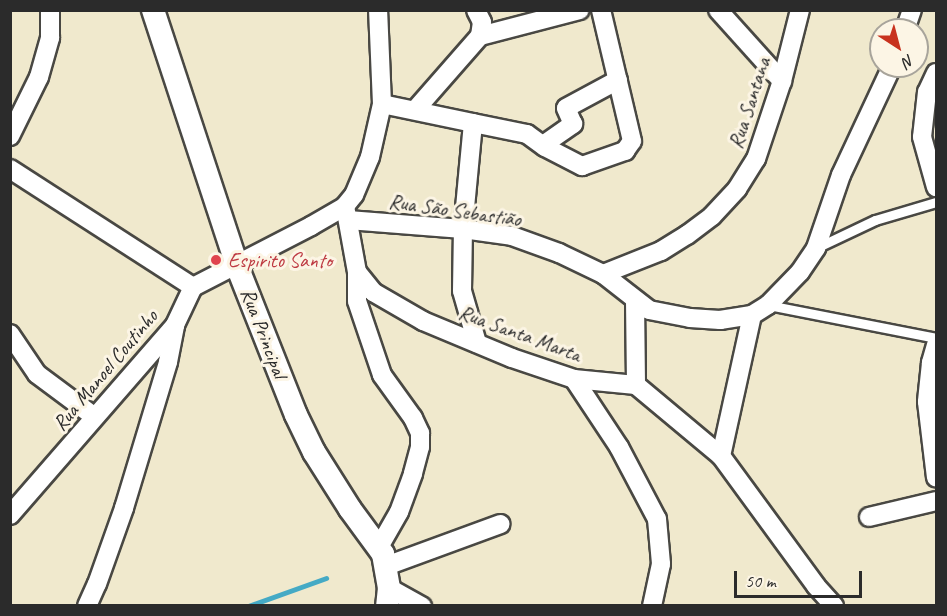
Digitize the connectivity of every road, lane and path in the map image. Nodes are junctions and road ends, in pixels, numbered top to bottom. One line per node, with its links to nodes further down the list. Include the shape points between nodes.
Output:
1 (50, 10): 17 (street, via 50,38 39,76)
2 (153, 10): 25 (street, Rua Principal)
3 (378, 10): 14 (street)
4 (476, 10): 9 (street, via 482,22)
5 (580, 10): 9 (street)
6 (601, 10): 12 (street)
7 (718, 10): 13 (street)
8 (800, 10): 13 (street, Rua Santana)
9 (480, 36): 15 (street)
10 (936, 74): 20 (street, via 927,92 922,136)
11 (886, 78): 24 (street, via 841,176)
12 (618, 80): 18 (street, via 566,108 573,124); 18 (street, via 632,141 625,151 582,166)
13 (782, 81): 27 (street, Rua Santana, via 756,159 737,189 712,216 661,251)
14 (382, 104): 15 (street); 22 (street, via 370,158)
15 (416, 109): 16 (street)
16 (473, 123): 18 (street, via 527,134); 23 (street)
17 (10, 136)
18 (543, 145)
19 (10, 169): 28 (street)
20 (936, 187)
21 (936, 202): 24 (lane, via 874,220)
22 (347, 213): 23 (street, Rua São Sebastião); 25 (street); 26 (street)
23 (463, 229): 27 (street, Rua São Sebastião, via 512,236); 35 (street, via 462,291)
24 (816, 248): 30 (street, via 800,272)
25 (237, 266): 28 (street); 46 (street, Rua Principal, via 296,415)
26 (357, 272): 35 (street, Rua Santa Marta, via 373,292 397,308); 46 (street, via 357,301 382,375 420,434 420,447 399,512)
27 (603, 274): 29 (street, Rua São Sebastião)
28 (193, 287): 32 (street, Rua Manoel Coutinho)
29 (635, 301): 31 (street, Rua São Sebastião, via 650,310 690,318 720,320); 38 (street)
30 (768, 305): 31 (street); 34 (lane)
31 (752, 315): 40 (street)
32 (175, 325): 39 (street, Rua Manoel Coutinho); 48 (street, via 168,363 124,508)
33 (10, 334): 39 (street, via 37,374)
34 (936, 338)
35 (477, 343): 37 (street, Rua Santa Marta)
36 (936, 345): 41 (street, via 927,402)
37 (574, 379): 38 (street, Rua Santa Marta); 50 (street, via 619,447 657,519 661,564)
38 (636, 385): 40 (street)
39 (95, 417): 43 (street, Rua Manoel Coutinho)
40 (721, 456): 47 (street)
41 (936, 477)
42 (936, 501): 44 (street)
43 (10, 514)
44 (869, 517)
45 (501, 524): 46 (street)
46 (385, 577): 49 (street)
47 (834, 605)
48 (87, 606)
49 (422, 606)
50 (652, 606)

